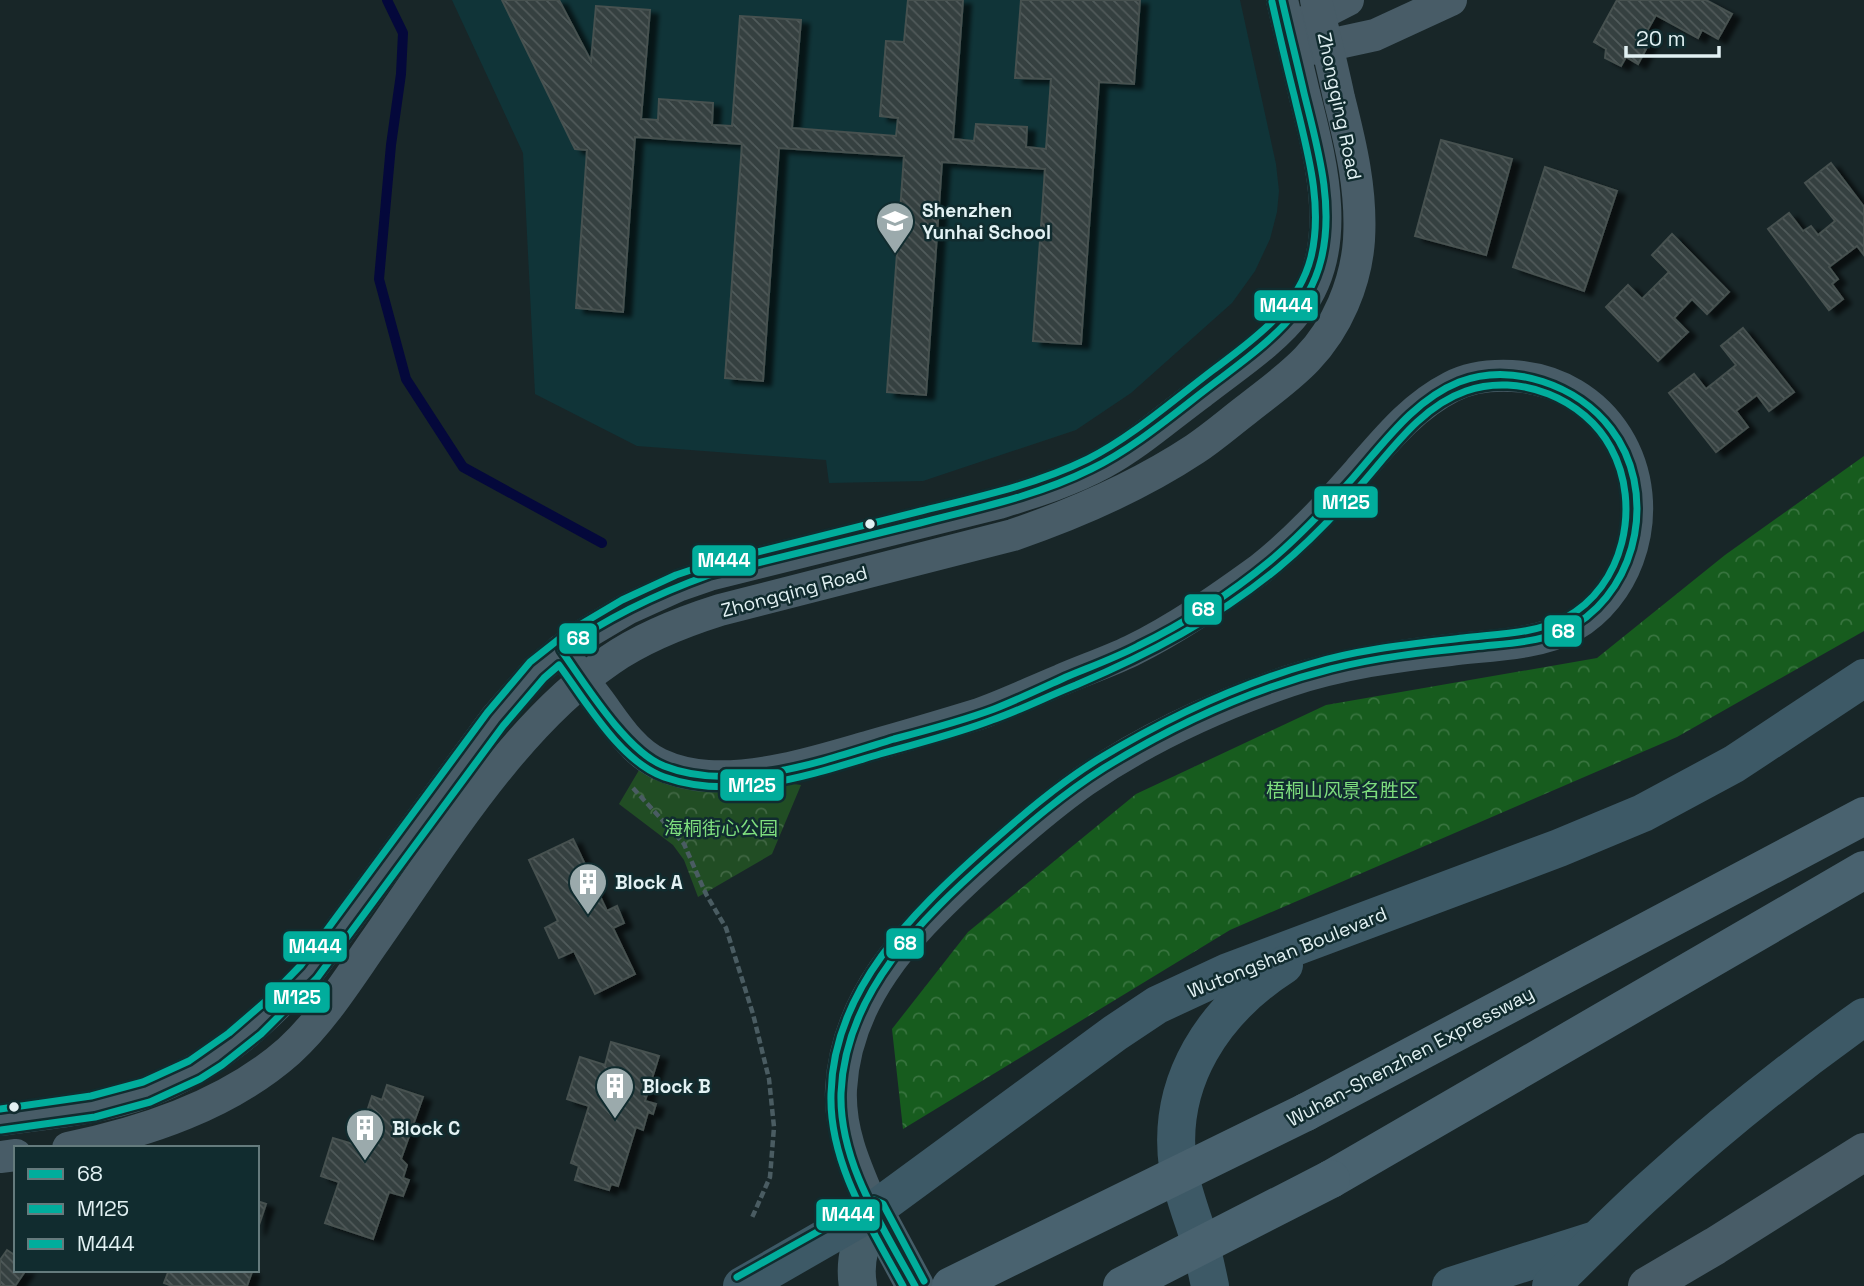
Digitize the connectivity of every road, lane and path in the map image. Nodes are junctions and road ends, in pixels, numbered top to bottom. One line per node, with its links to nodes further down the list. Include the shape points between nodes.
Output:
1 (1282, 0): 5 (street, Zhongqing Road)
2 (1348, 0): 4 (street)
3 (1451, 0): 6 (street, via 1375,35)
4 (1318, 7): 5 (street); 6 (street, Zhongqing Road)
5 (1292, 41): 6 (street); 7 (street, Zhongqing Road, via 1318,150 1324,238 1311,289 1299,309 1263,345 1133,444 1081,474 999,503 709,575 626,609)
6 (1327, 46): 9 (street, Zhongqing Road, via 1358,186 1359,241 1342,307 1320,344 1291,374 1198,447 1091,506 1013,535 697,617 650,637)
7 (561, 650): 9 (street); 15 (street, Zhongqing Road, via 537,670 495,719 309,972 226,1051 146,1092)
8 (1864, 678): 13 (main road, Wutongshan Boulevard, via 1734,764 1643,813)
9 (583, 680): 16 (street, Zhongqing Road, via 548,711 492,777 335,998 289,1050 210,1102 149,1127); 18 (street, via 632,744 663,766 706,776 775,770 985,712 1132,650 1175,626 1279,553 1320,516 1403,422 1460,382 1516,376 1569,390 1602,417 1624,449 1637,504 1633,544 1606,598 1579,623 1530,640 1402,655 1326,670 1187,723 1088,778 998,850 945,900 880,974 860,1010 847,1048 841,1094 843,1128)
10 (632, 786): 19 (path, via 684,844 726,928 753,1014 769,1080 774,1127 770,1177)
11 (1864, 816): 24 (highway, Wuhan-Shenzhen Expressway, bridge, via 1306,1112)
12 (1864, 870): 25 (highway, bridge, via 1331,1179)
13 (1338, 930): 18 (main road, Wutongshan Boulevard, via 1157,1005); 26 (main road, via 1245,994 1223,1016 1190,1071 1177,1133 1178,1165)
14 (1864, 1017): 20 (main road, via 1697,1147)
15 (0, 1120)
16 (76, 1146)
17 (1864, 1152): 29 (street)
18 (874, 1210): 21 (main road, Wutongshan Boulevard); 22 (main road, via 859,1243); 23 (main road)
19 (751, 1220)
20 (1597, 1239): 27 (main road); 28 (main road)
21 (742, 1286)
22 (858, 1286)
23 (915, 1286)
24 (951, 1286)
25 (1122, 1286)
26 (1210, 1286)
27 (1451, 1286)
28 (1551, 1286)
29 (1647, 1286)

